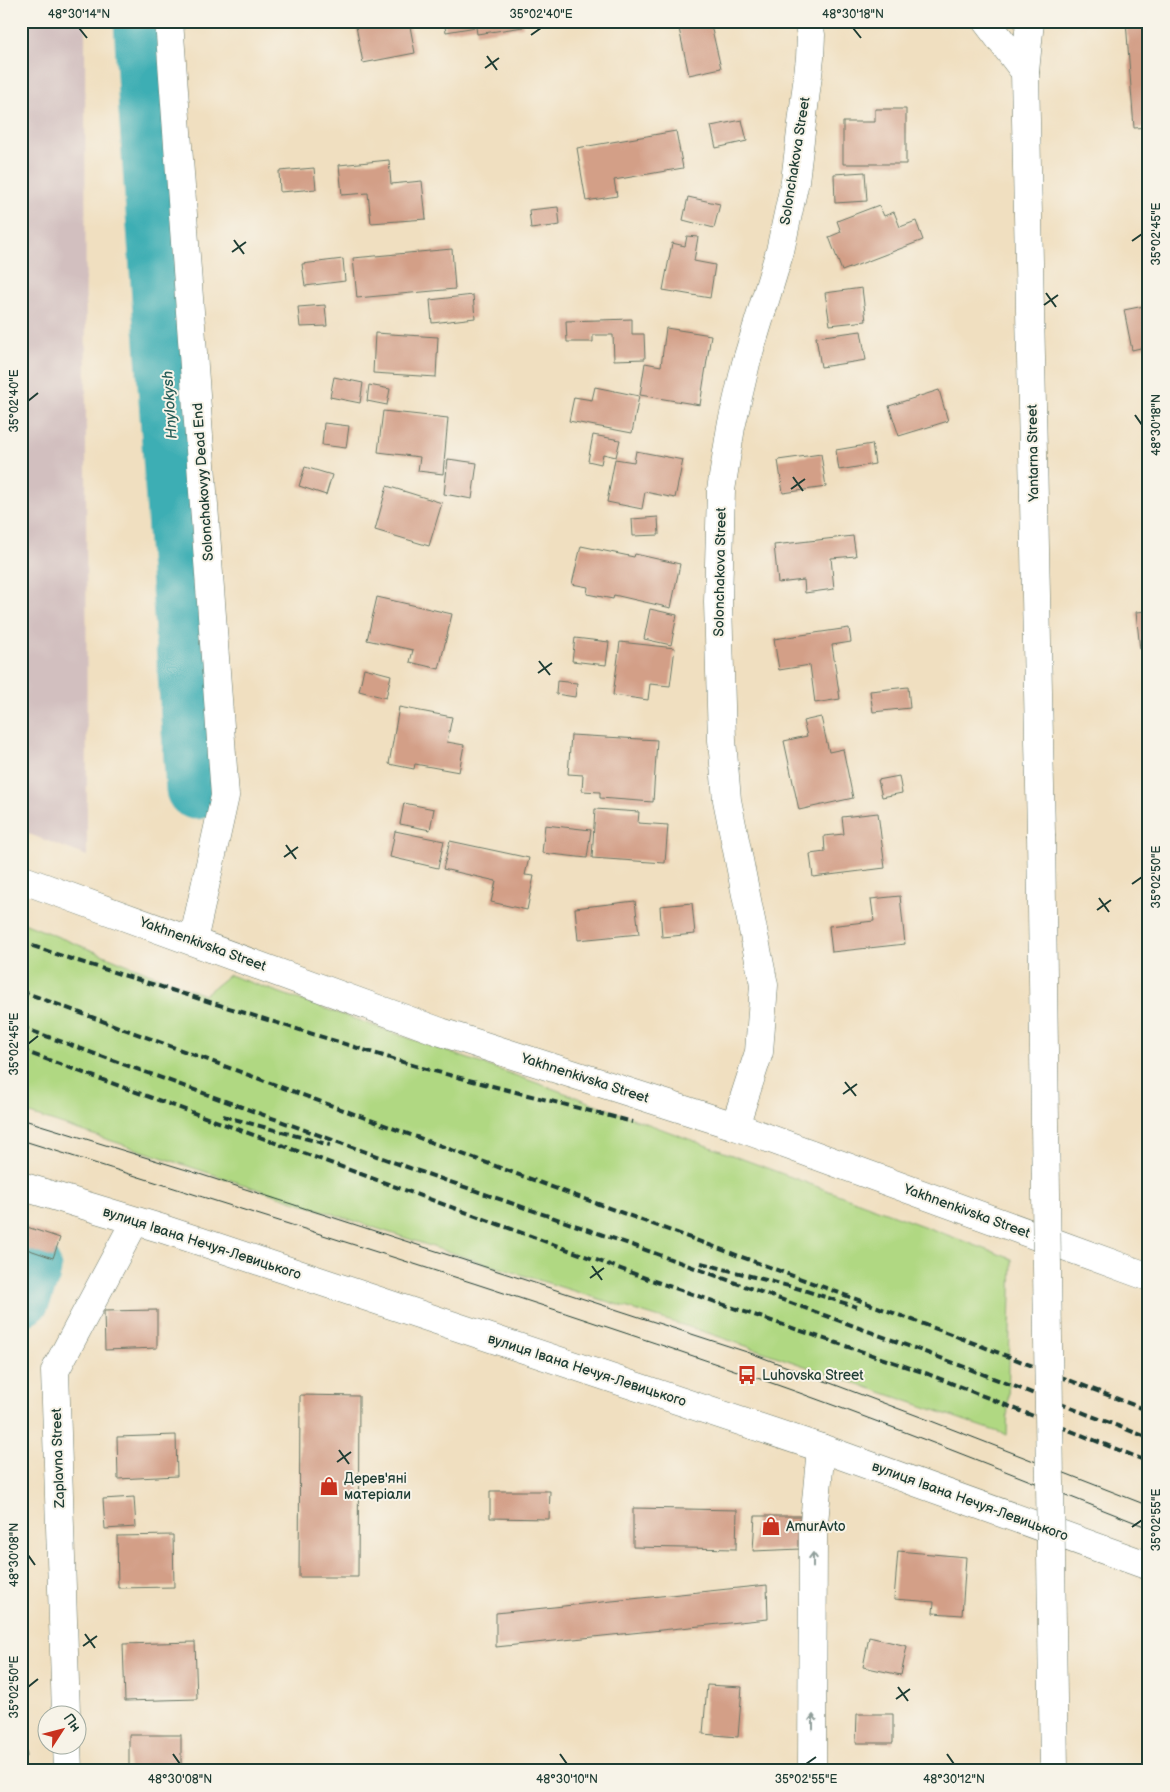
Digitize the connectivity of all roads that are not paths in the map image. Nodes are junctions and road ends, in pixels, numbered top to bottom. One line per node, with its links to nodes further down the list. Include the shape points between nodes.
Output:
1 (169, 21): 7 (main road, Solonchakovyy Dead End, via 225,796)
2 (986, 21): 5 (main road)
3 (1030, 21): 5 (main road, Yantarna Street)
4 (814, 26): 8 (main road, Solonchakova Street, via 795,182 780,251 744,372 721,490 718,602 727,800 764,985 759,1052)
5 (1025, 72): 18 (main road, Yantarna Street, bridge, via 1041,834)
6 (21, 878): 7 (main road, Yakhnenkivska Street)
7 (193, 940): 8 (main road, Yakhnenkivska Street, via 441,1032)
8 (735, 1126): 11 (main road, Yakhnenkivska Street)
9 (21, 1186): 10 (main road, вулиця Івана Нечуя-Левицького)
10 (135, 1220): 12 (main road, вулиця Івана Нечуя-Левицького); 14 (main road, Zaplavna Street, via 56,1371)
11 (1149, 1277)
12 (820, 1448): 13 (main road, вулиця Івана Нечуя-Левицького); 17 (main road, one-way to 12, via 814,1533)
13 (1149, 1566)
14 (66, 1704)
15 (67, 1754): 16 (main road)
16 (68, 1771)
17 (812, 1771)
18 (1054, 1771)

